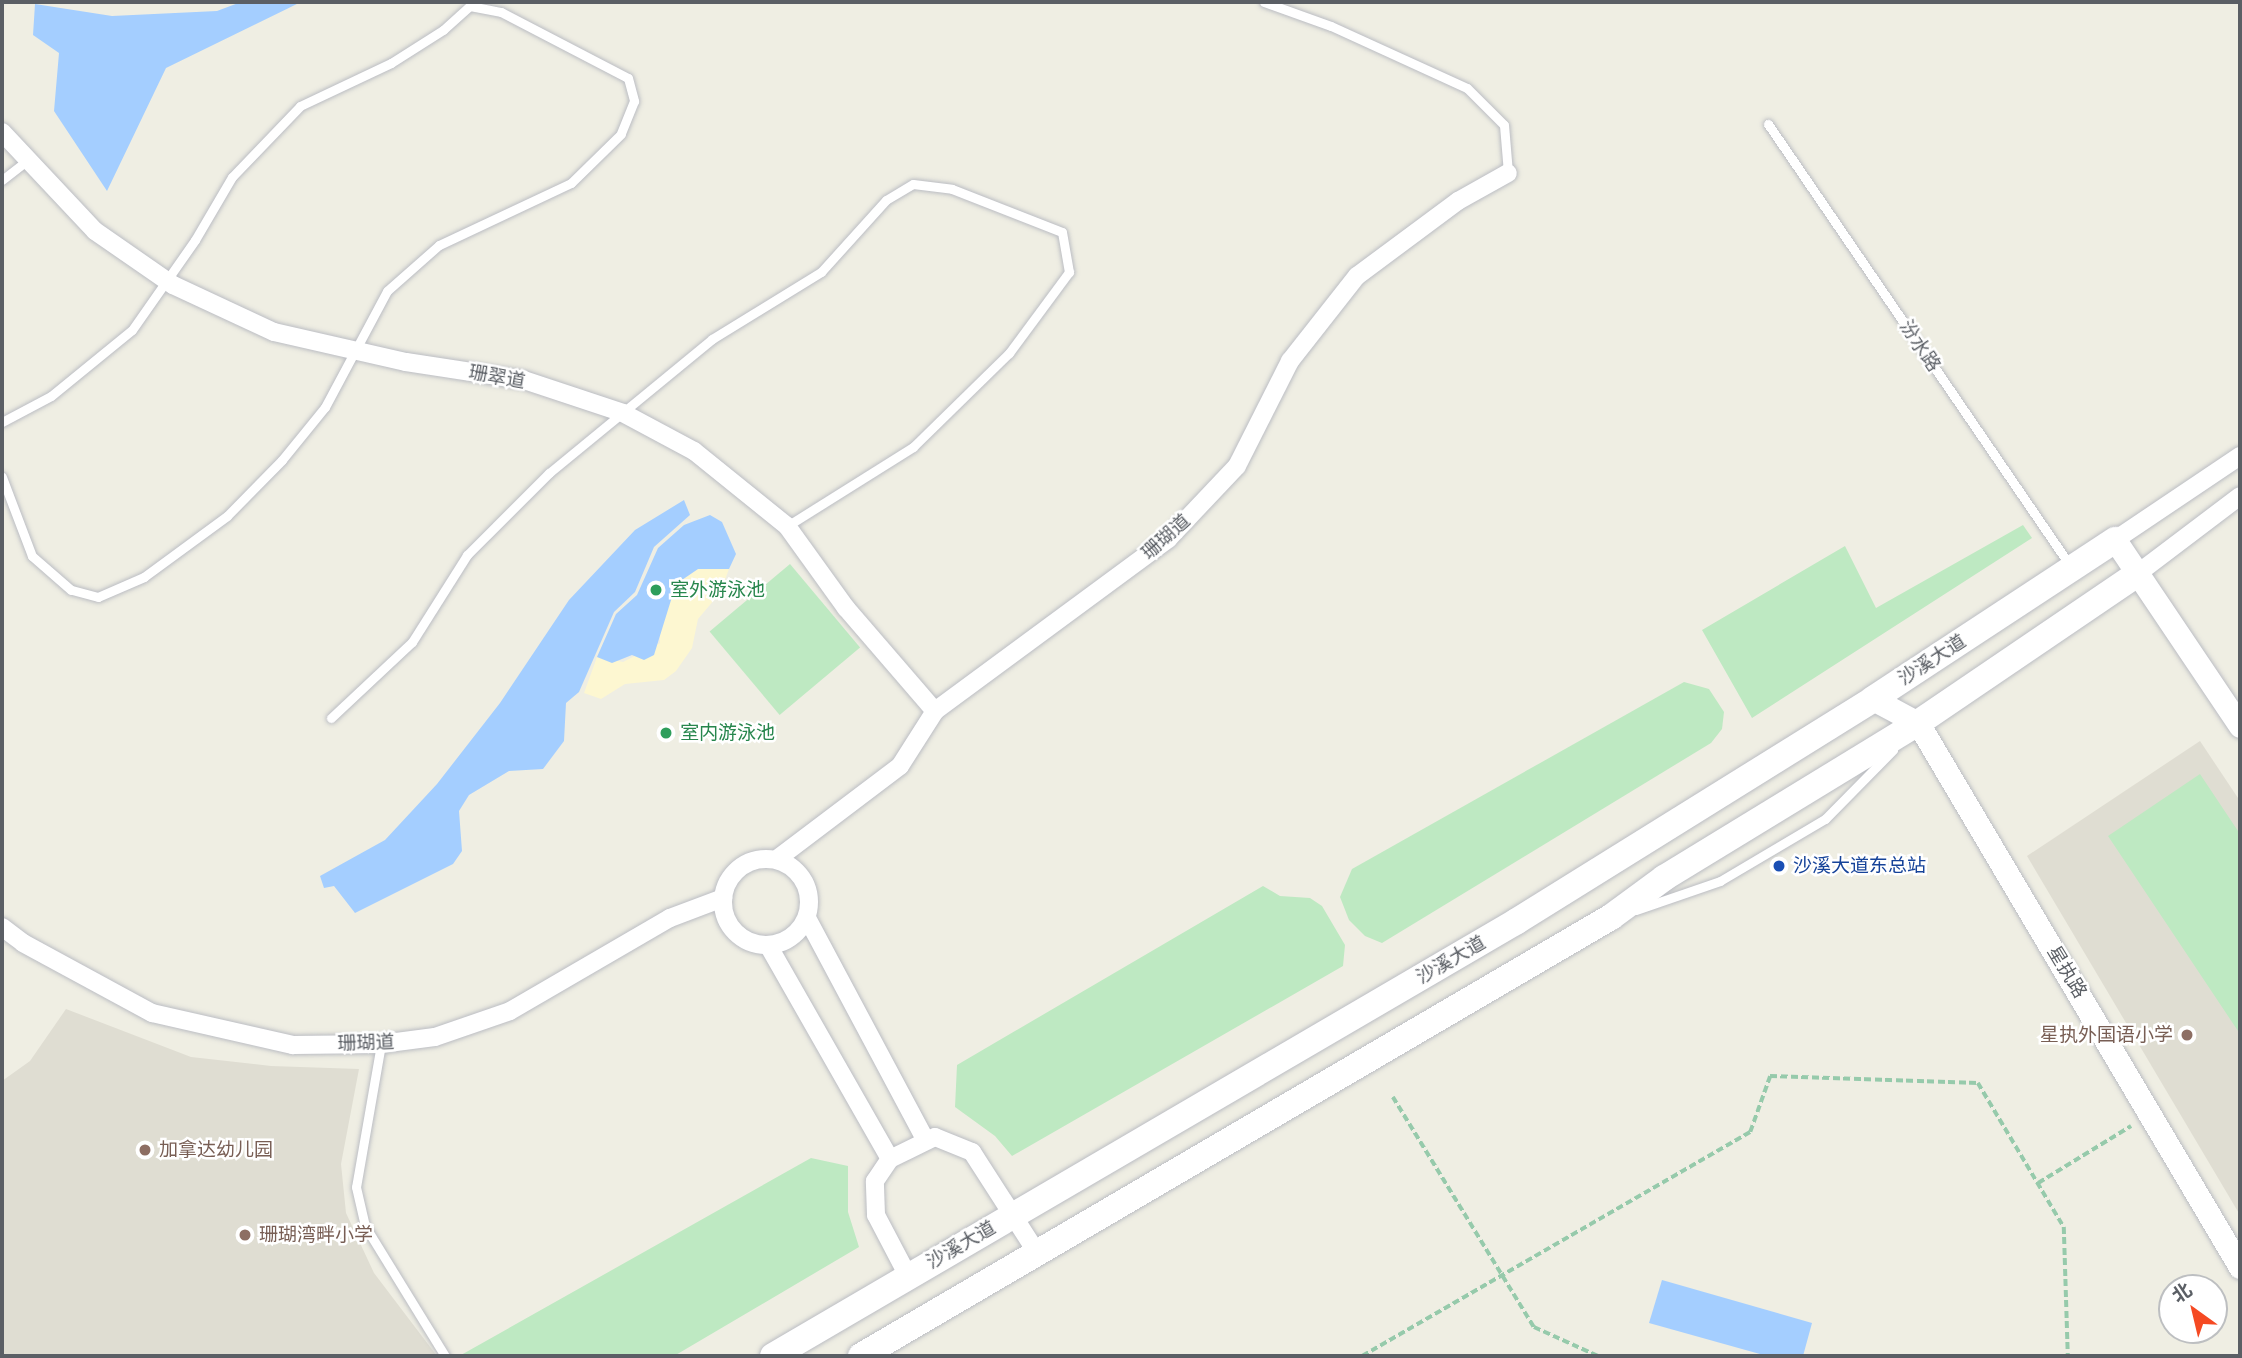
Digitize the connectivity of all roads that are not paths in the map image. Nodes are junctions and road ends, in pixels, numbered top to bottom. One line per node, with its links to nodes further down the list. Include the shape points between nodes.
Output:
1 (1264, 2): 5 (lane, via 1331,26 1467,88 1504,125)
2 (1768, 124): 16 (lane, 汾水路)
3 (2, 132): 4 (street, 珊翠道)
4 (28, 160): 6 (lane); 7 (street, 珊翠道, via 95,231)
5 (1508, 173): 19 (street, 珊瑚道, via 1458,201 1357,276 1290,361 1237,466 1168,539)
6 (2, 180)
7 (167, 281): 8 (street, 珊翠道, via 274,332); 8 (lane, via 232,177 300,106 391,63 443,30 470,6 501,12 628,78 634,101 621,134 571,183 439,246 387,291); 10 (lane, via 132,330 51,396)
8 (355, 350): 9 (street, 珊翠道, via 524,380); 12 (lane, via 325,407 227,516 144,577 98,597 71,590 32,556)
9 (623, 413): 14 (street, 珊翠道, via 694,451); 14 (lane, via 712,339 821,272 886,200 913,184 952,189 1062,232 1069,272 1009,353 913,447); 20 (lane, via 549,473 467,555 412,642)
10 (2, 422)
11 (2240, 456): 15 (street)
12 (2, 477)
13 (2240, 496): 17 (street)
14 (787, 526): 19 (street, 珊翠道, via 846,608)
15 (2115, 540): 16 (main road, 沙溪大道); 17 (street)
16 (2073, 568): 18 (main road, 沙溪大道)
17 (2137, 573): 21 (main road); 22 (street)
18 (1873, 699): 21 (street); 31 (main road, 沙溪大道, via 1517,921)
19 (935, 712): 23 (street, 珊瑚道, via 900,766)
20 (331, 718)
21 (1918, 723): 32 (main road, via 1664,878 1611,917); 33 (street, 星执路)
22 (2240, 726)
23 (776, 859): 24 (street, via 758,859 741,866 728,880); 25 (street, via 793,866 805,881 810,899)
24 (723, 898): 27 (street, via 725,916 735,932 750,942); 28 (street, 珊瑚道, via 670,918 510,1012 435,1037)
25 (807, 918): 27 (street, via 792,937); 29 (street)
26 (2, 927): 28 (street, 珊瑚道, via 152,1013 293,1045)
27 (768, 945): 30 (street)
28 (381, 1044): 35 (lane, via 356,1187 365,1226)
29 (925, 1139): 30 (street); 31 (street, via 948,1139 972,1152)
30 (890, 1159): 34 (street, via 875,1181 873,1196 882,1231)
31 (1015, 1213): 32 (street); 34 (main road, 沙溪大道)
32 (1037, 1253): 37 (main road)
33 (2240, 1267)
34 (908, 1276): 36 (main road, 沙溪大道)
35 (445, 1356)
36 (773, 1356)
37 (861, 1356)

